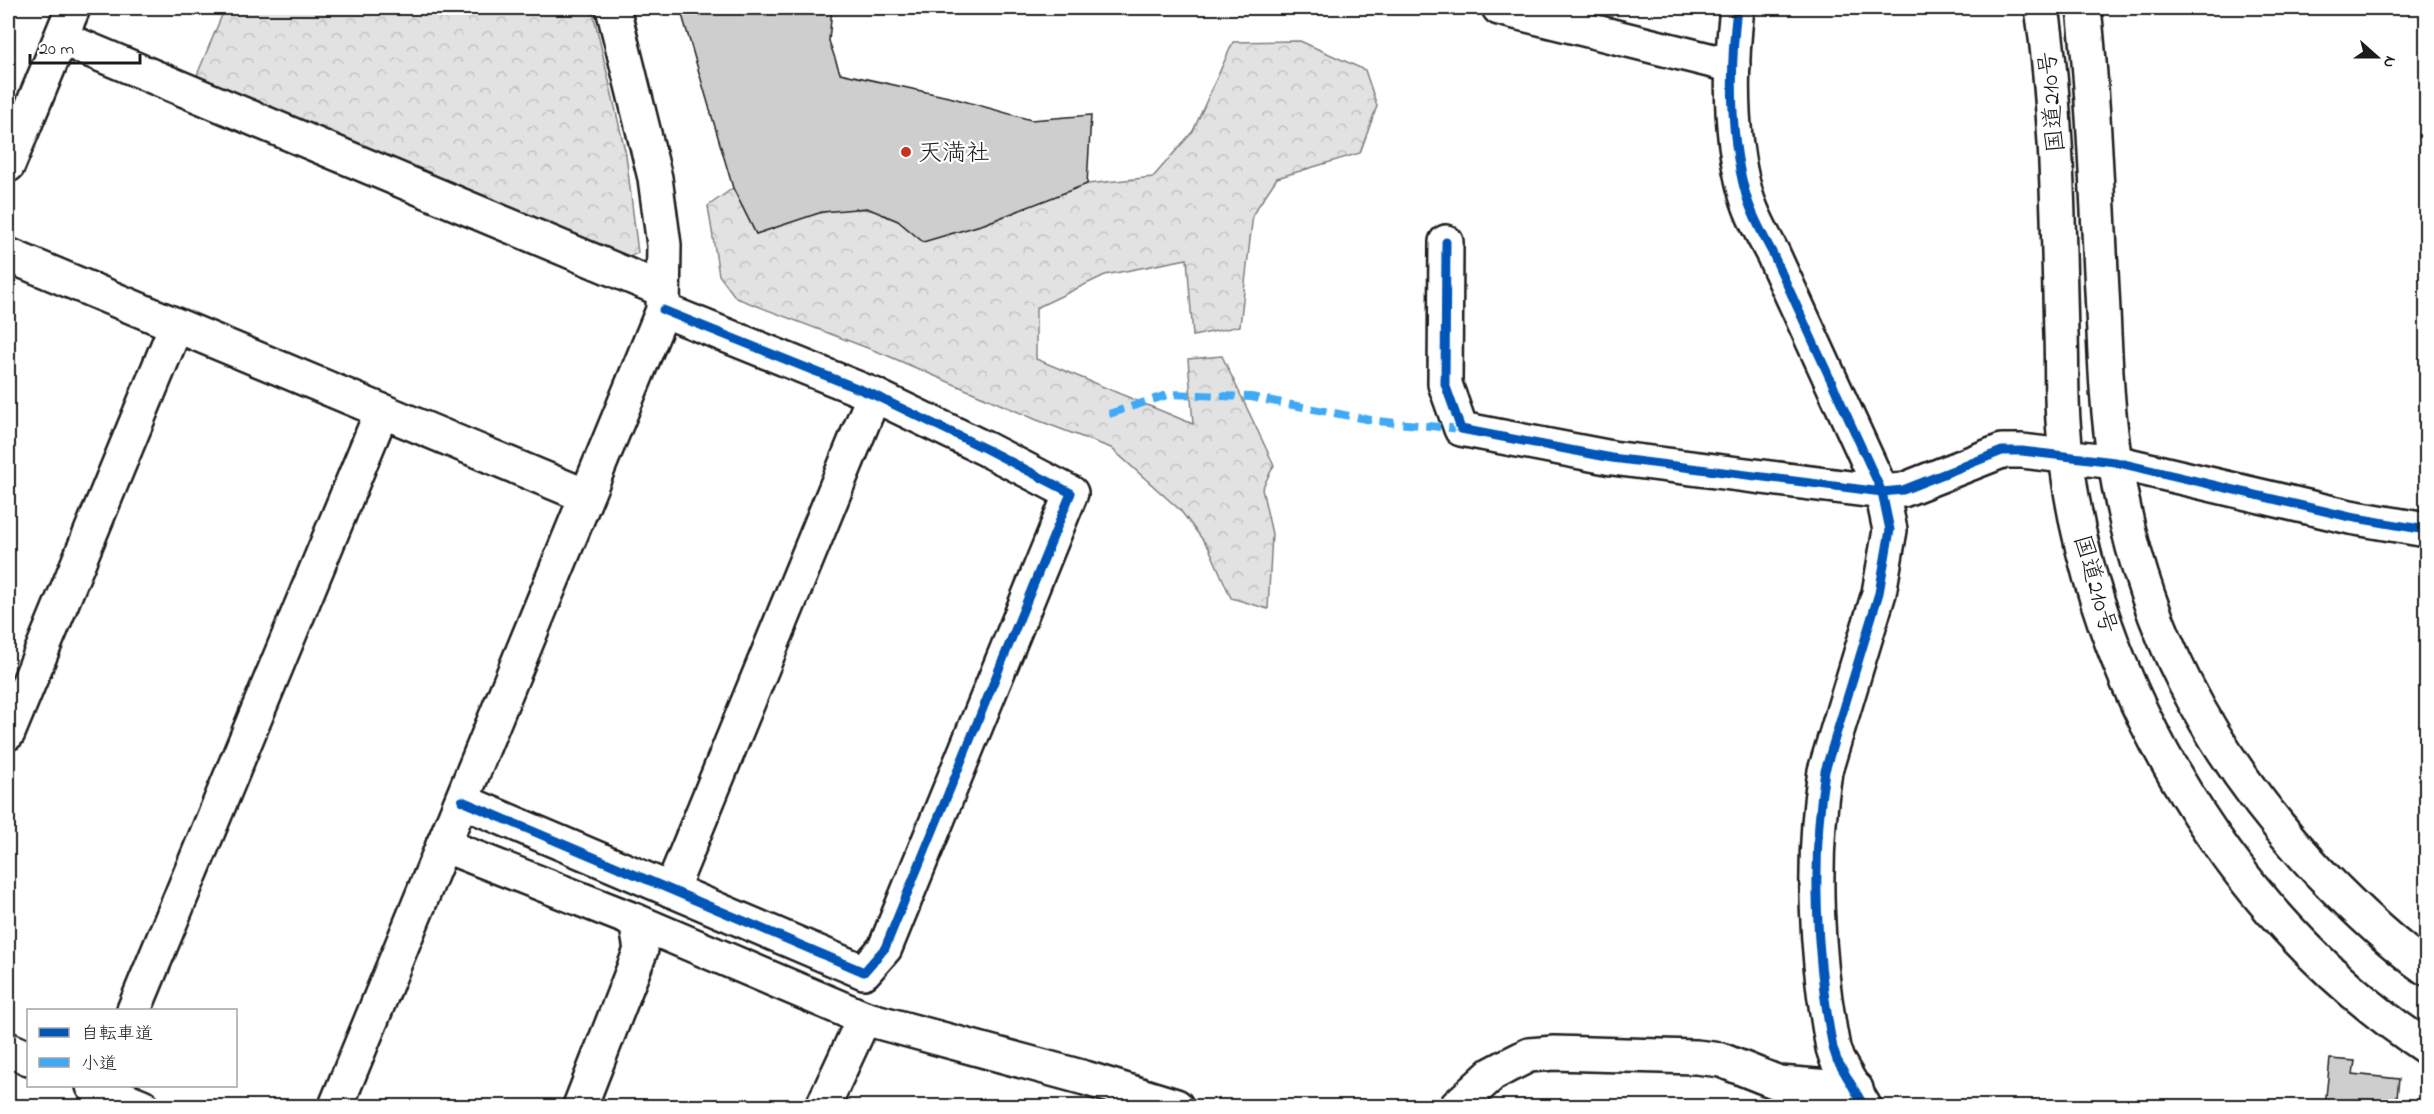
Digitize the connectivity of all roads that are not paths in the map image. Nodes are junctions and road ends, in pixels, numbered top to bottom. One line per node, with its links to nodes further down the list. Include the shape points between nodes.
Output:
1 (73, 8): 7 (main road)
2 (613, 8): 12 (main road, via 655,178 664,245)
3 (1499, 8): 8 (main road)
4 (1737, 8): 8 (main road)
5 (2042, 8): 16 (main road, 国道210号, via 2056,156)
6 (2084, 8): 17 (main road, 国道210号, via 2095,141 2107,394)
7 (61, 38): 9 (main road); 12 (main road)
8 (1733, 66): 18 (main road, via 1733,120 1746,196)
9 (8, 165)
10 (1446, 242): 18 (main road, via 1444,384 1461,429 1612,458)
11 (8, 255): 13 (main road)
12 (663, 300): 14 (main road); 19 (main road)
13 (176, 326): 15 (main road); 21 (main road)
14 (874, 395): 24 (main road); 24 (main road, via 1071,493 885,948 864,972)
15 (382, 411): 19 (main road); 27 (main road)
16 (2067, 456): 17 (main road); 18 (main road, via 2002,451 1903,490); 29 (main road, 国道210号, via 2083,547 2106,624 2151,734 2227,853 2284,924 2345,983)
17 (2115, 462): 20 (main road, via 2350,517); 26 (main road, 国道210号, via 2158,628 2204,722 2267,812 2302,853 2341,895)
18 (1882, 492): 33 (main road, via 1890,530 1889,546 1879,593 1825,771 1816,872 1833,1048)
19 (586, 496): 22 (main road)
20 (2427, 530)
21 (8, 733)
22 (462, 801): 23 (main road); 24 (main road)
23 (443, 845): 25 (main road); 35 (main road)
24 (671, 890)
25 (636, 921): 28 (main road); 36 (main road, via 641,950)
26 (2427, 968)
27 (135, 1009)
28 (864, 1018): 37 (main road); 38 (main road)
29 (2427, 1047)
30 (8, 1049): 31 (main road)
31 (27, 1058)
32 (99, 1087): 34 (main road)
33 (1860, 1098): 39 (main road, via 1779,1083 1721,1060 1554,1053 1529,1055 1492,1074)
34 (142, 1107)
35 (336, 1107)
36 (580, 1107)
37 (823, 1107)
38 (1176, 1107)
39 (1457, 1107)

